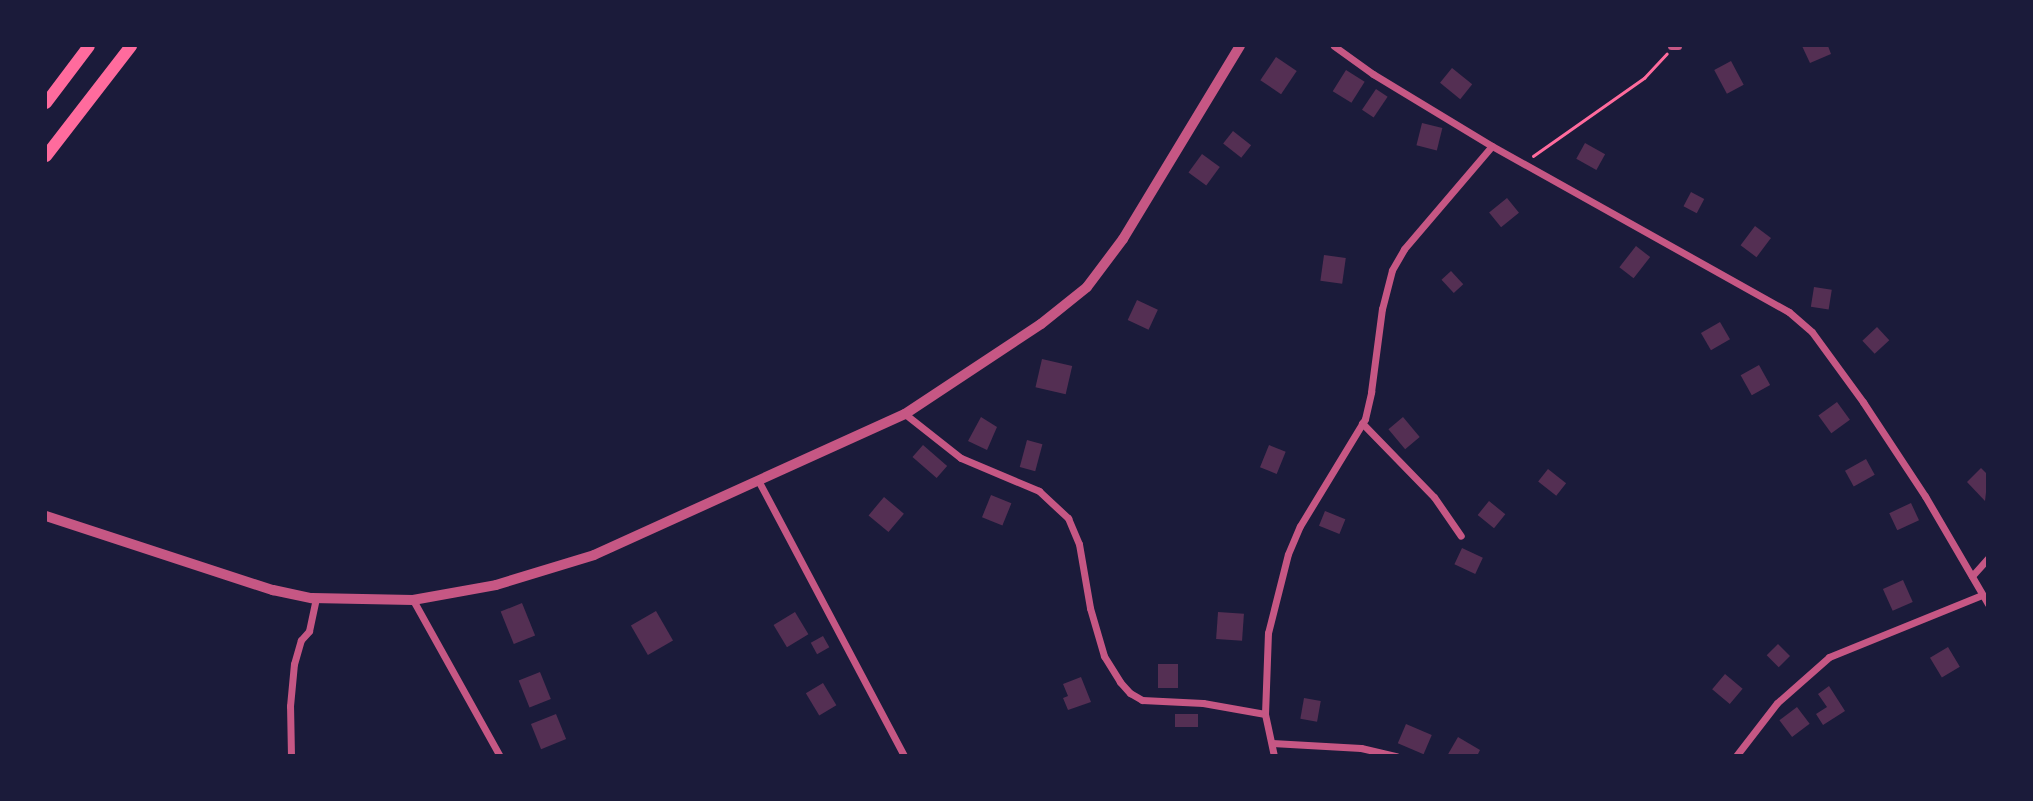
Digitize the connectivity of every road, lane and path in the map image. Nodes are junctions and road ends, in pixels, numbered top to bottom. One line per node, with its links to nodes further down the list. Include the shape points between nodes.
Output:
1 (89, 46): 6 (highway)
2 (131, 46): 8 (highway)
3 (1240, 46): 10 (street, via 1123,239 1087,287 1041,324)
4 (1334, 46): 7 (street)
5 (1674, 46): 9 (path, via 1643,78)
6 (46, 103)
7 (1492, 146): 9 (street); 11 (street, via 1404,249 1392,270)
8 (46, 156)
9 (1524, 162): 16 (street, via 1789,312 1812,332 1925,496)
10 (905, 414): 12 (street); 21 (street, via 961,457 1039,491 1068,518 1079,544 1104,656 1130,693 1142,700 1203,703)
11 (1362, 423): 14 (street, via 1434,497); 21 (street, via 1288,554 1268,633)
12 (758, 480): 19 (street, via 594,555 496,585); 25 (street)
13 (46, 516): 18 (street, via 273,590)
14 (1461, 536)
15 (1987, 558): 16 (street)
16 (1972, 576): 17 (street)
17 (1982, 595): 20 (street); 28 (street, via 1829,657 1777,703)
18 (316, 598): 19 (street); 23 (street, via 295,664)
19 (413, 600): 24 (street)
20 (1987, 604)
21 (1265, 714): 22 (street)
22 (1272, 743): 26 (street); 27 (street, via 1362,747)
23 (291, 755)
24 (500, 755)
25 (904, 755)
26 (1274, 755)
27 (1396, 755)
28 (1736, 755)

